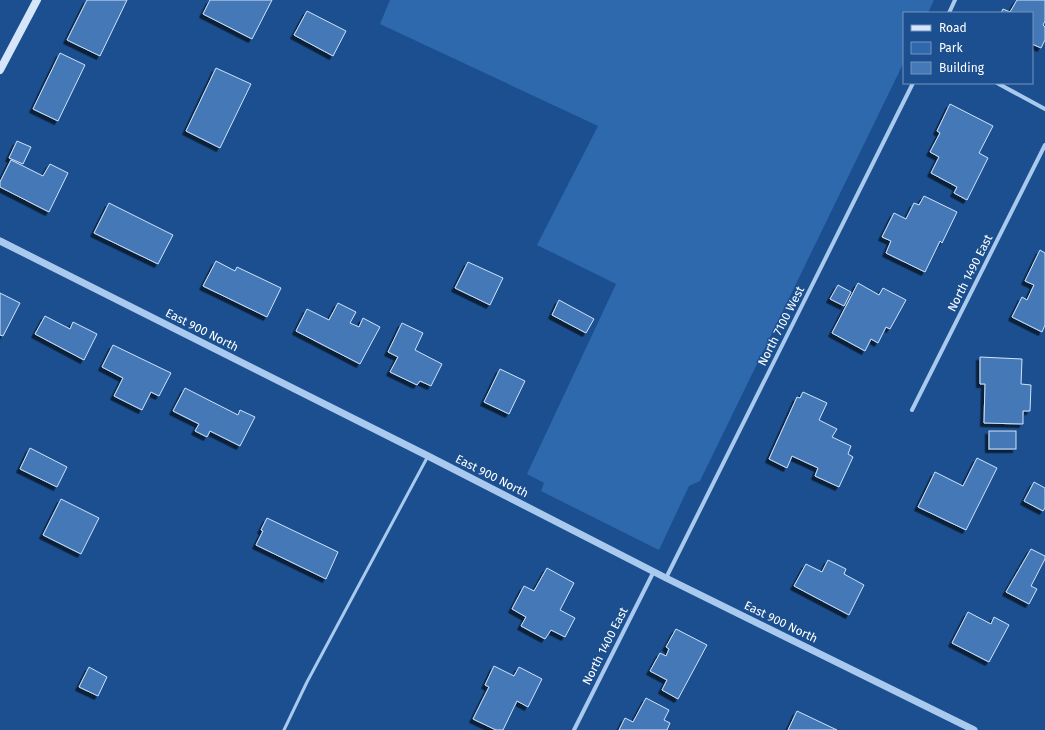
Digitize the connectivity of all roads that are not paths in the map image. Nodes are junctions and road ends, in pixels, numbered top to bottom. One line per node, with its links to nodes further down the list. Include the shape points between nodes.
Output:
1 (37, 0): 4 (main road)
2 (955, 0): 3 (street)
3 (949, 12)
4 (0, 70)
5 (913, 84): 13 (street, North 7100 West)
6 (998, 84): 7 (street)
7 (1045, 109)
8 (1045, 146): 10 (street, North 1490 East)
9 (0, 241): 11 (street, East 900 North)
10 (912, 410)
11 (428, 456): 12 (street, East 900 North); 14 (lane)
12 (654, 571): 13 (street, East 900 North); 15 (street, North 1400 East)
13 (666, 578): 16 (street, East 900 North)
14 (284, 730)
15 (574, 730)
16 (974, 730)

